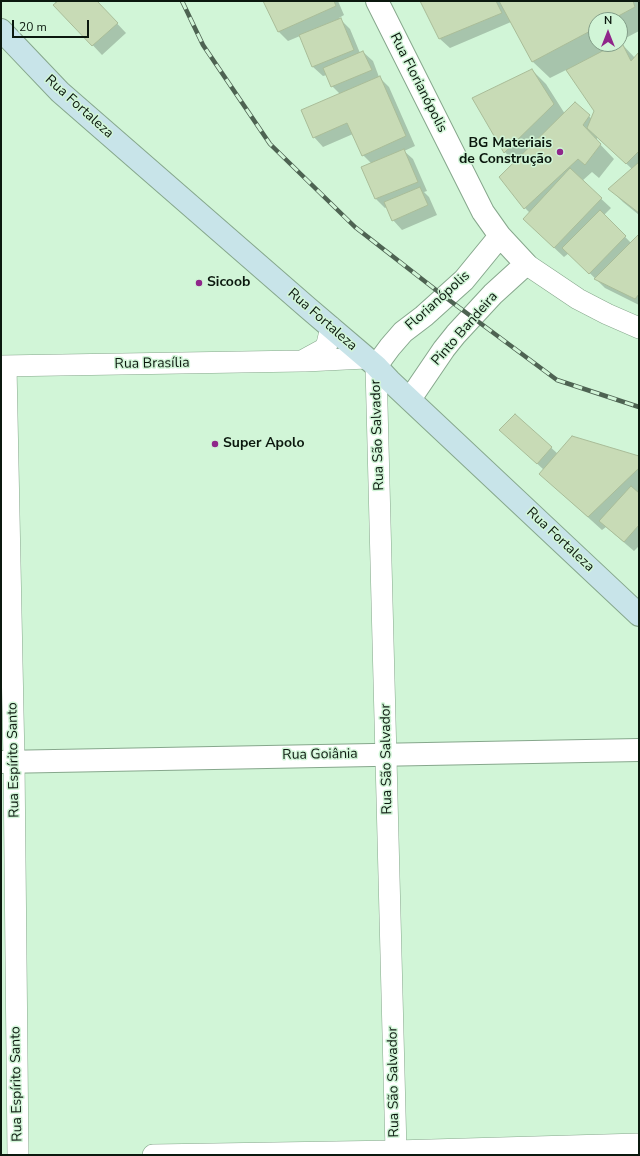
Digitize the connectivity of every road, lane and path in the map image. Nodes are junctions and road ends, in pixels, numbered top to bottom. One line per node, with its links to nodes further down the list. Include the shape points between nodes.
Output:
1 (377, 1): 3 (street, Rua Florianópolis, via 483,212)
2 (1, 30): 5 (main road, Rua Fortaleza, via 60,92)
3 (500, 236): 4 (street, Rua Florianópolis); 8 (street, Florianópolis, via 464,280)
4 (526, 264): 6 (street, via 578,299); 10 (street, Pinto Bandeira, via 456,334)
5 (331, 327): 7 (street, Rua Brasília, via 328,344 324,349); 8 (main road, Rua Fortaleza)
6 (639, 328)
7 (302, 361): 8 (street, Rua Brasília); 9 (street, Rua Brasília)
8 (371, 362): 10 (main road, Rua Fortaleza); 13 (street, Rua São Salvador)
9 (3, 366): 14 (street, Rua Espírito Santo)
10 (410, 399): 11 (main road, Rua Fortaleza)
11 (639, 615)
12 (639, 750): 13 (street, Rua Goiânia)
13 (387, 754): 14 (street, Rua Goiânia); 16 (street, Rua São Salvador)
14 (8, 762): 17 (street, Rua Espírito Santo)
15 (639, 1144): 16 (street)
16 (396, 1151): 18 (street)
17 (18, 1155)
18 (153, 1155)

